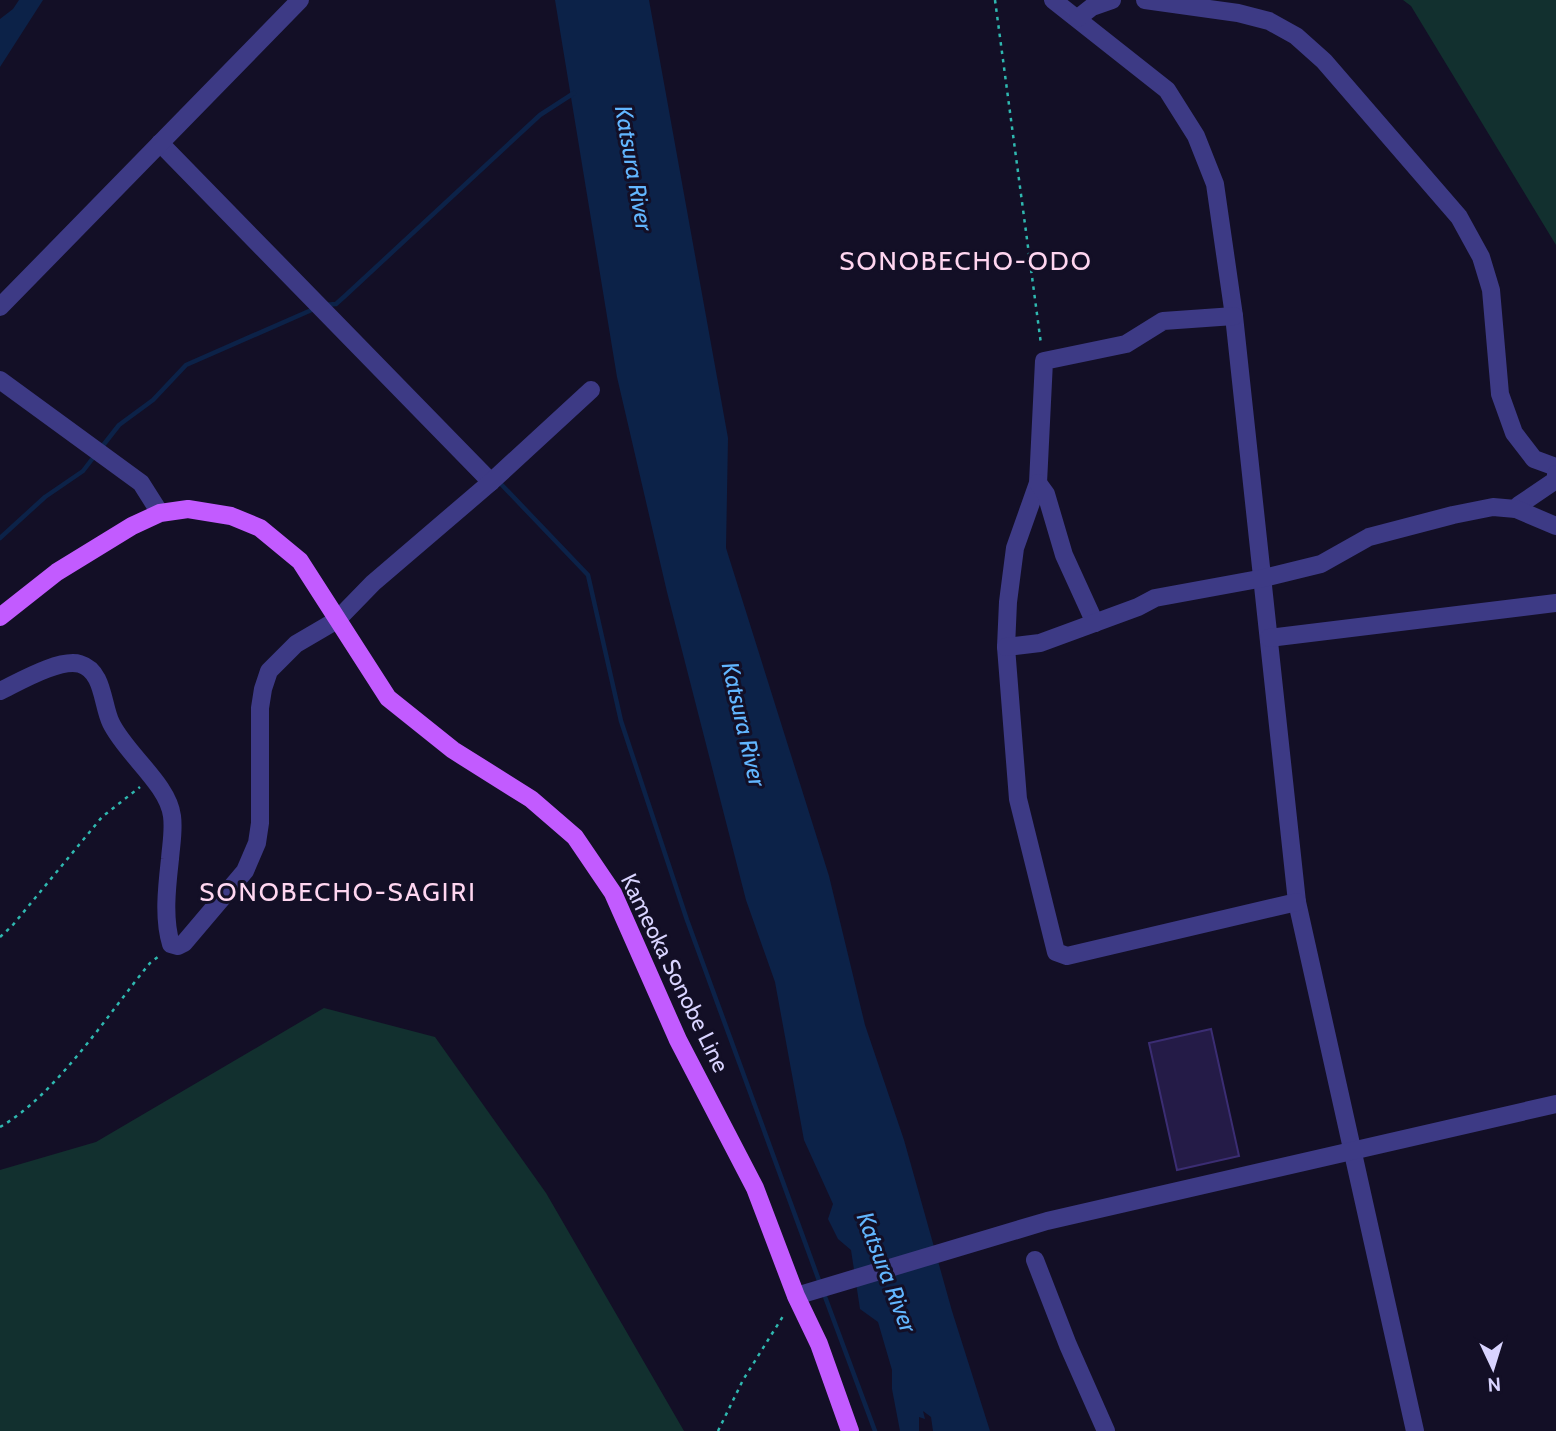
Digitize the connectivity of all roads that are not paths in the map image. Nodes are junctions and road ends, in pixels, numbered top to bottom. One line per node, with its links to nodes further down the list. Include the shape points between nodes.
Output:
1 (300, 0): 6 (street)
2 (1053, 0): 5 (street)
3 (1112, 0): 5 (street)
4 (1145, 0): 11 (street, via 1269,21 1296,36 1324,61 1459,217 1481,257 1491,290 1500,394 1514,433 1534,459)
5 (1078, 18): 8 (street, via 1167,90 1196,136 1215,184)
6 (160, 143): 7 (street); 14 (street)
7 (0, 307)
8 (1234, 316): 15 (street, via 1163,321 1126,344 1044,361); 19 (street)
9 (0, 380): 17 (street, via 141,483)
10 (591, 390): 14 (street)
11 (1556, 467)
12 (1556, 474): 13 (street)
13 (1556, 481): 16 (street)
14 (491, 482): 22 (street, via 373,583)
15 (1038, 483): 23 (street); 25 (street, via 1015,548)
16 (1516, 509): 18 (street); 19 (street, via 1493,507 1453,514 1369,537 1321,564)
17 (160, 513): 21 (main road, Kameoka Sonobe Line, via 57,572); 22 (main road, Kameoka Sonobe Line, via 188,509 231,516 260,528 300,561)
18 (1556, 526)
19 (1264, 578): 23 (street, via 1155,598); 24 (street)
20 (1556, 603): 24 (street)
21 (0, 617)
22 (337, 620): 26 (street, via 296,644 269,671 260,708 257,843 245,871 178,946 171,944 167,932 172,814 110,722 97,679 78,663 61,665); 31 (main road, Kameoka Sonobe Line, via 388,698 453,750 531,799 575,836 613,893 678,1040 755,1188)
23 (1095, 623): 25 (street, via 1040,643)
24 (1269, 638): 27 (street)
25 (1006, 647): 27 (street, via 1017,799 1056,952 1067,956)
26 (0, 691)
27 (1297, 902): 29 (street)
28 (1556, 1104): 29 (street)
29 (1353, 1151): 31 (street, via 1048,1222); 34 (street)
30 (1035, 1260): 33 (street)
31 (800, 1295): 32 (main road, Kameoka Sonobe Line)
32 (850, 1431)
33 (1106, 1431)
34 (1415, 1431)

